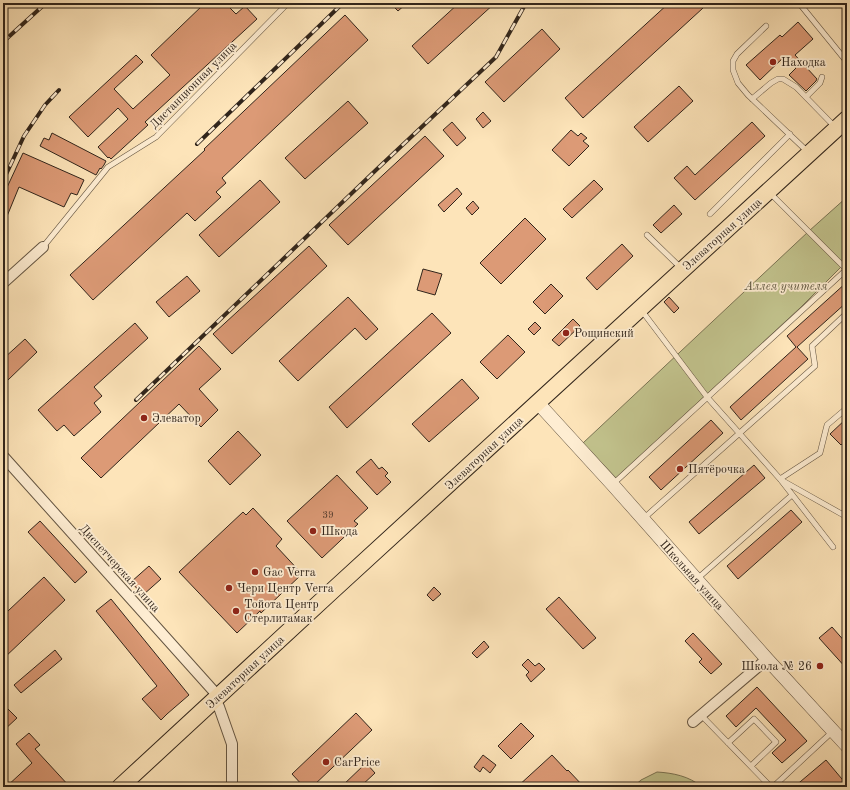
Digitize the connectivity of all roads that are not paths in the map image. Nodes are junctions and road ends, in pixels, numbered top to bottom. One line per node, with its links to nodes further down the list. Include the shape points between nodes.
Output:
1 (288, 3): 14 (lane, Дистанционная улица, via 156,137 108,167)
2 (799, 3): 4 (lane)
3 (766, 26): 7 (lane, via 733,61 738,83)
4 (847, 62)
5 (822, 76): 6 (lane, via 820,83)
6 (806, 97): 7 (lane, via 792,84 778,79); 8 (lane)
7 (752, 99): 9 (lane)
8 (842, 124): 10 (main road, Элеваторная улица)
9 (790, 134): 10 (lane); 12 (lane)
10 (809, 153): 11 (main road, Элеваторная улица)
11 (768, 191): 15 (main road, Элеваторная улица); 16 (lane)
12 (710, 214)
13 (647, 235): 15 (lane)
14 (43, 247): 17 (street)
15 (683, 269): 18 (main road, Элеваторная улица)
16 (847, 270): 20 (lane)
17 (3, 283)
18 (640, 308): 20 (lane); 21 (main road, Элеваторная улица)
19 (847, 313): 23 (lane, via 812,346 815,366)
20 (707, 397): 23 (lane); 26 (lane)
21 (538, 403): 26 (street, Школьная улица); 33 (main road, Элеваторная улица)
22 (847, 408): 25 (lane, via 827,426 820,453)
23 (740, 434): 25 (lane); 29 (lane)
24 (3, 456): 33 (street, Диспетчерская улица)
25 (780, 479): 27 (lane); 28 (lane)
26 (612, 484): 29 (street, Школьная улица)
27 (792, 495): 30 (lane); 31 (lane)
28 (847, 517)
29 (643, 519): 31 (street, Школьная улица)
30 (833, 547)
31 (696, 579): 32 (street, Школьная улица)
32 (767, 659): 34 (street); 36 (street, Школьная улица)
33 (216, 698): 40 (main road, Элеваторная улица); 41 (street, Диспетчерская улица, via 232,744)
34 (701, 715): 35 (street); 37 (lane)
35 (693, 722)
36 (833, 731): 38 (street, Школьная улица); 42 (lane)
37 (728, 743): 39 (lane); 39 (lane, via 754,719 776,742)
38 (847, 746)
39 (751, 766): 42 (lane)
40 (120, 787)
41 (232, 787)
42 (772, 787)

